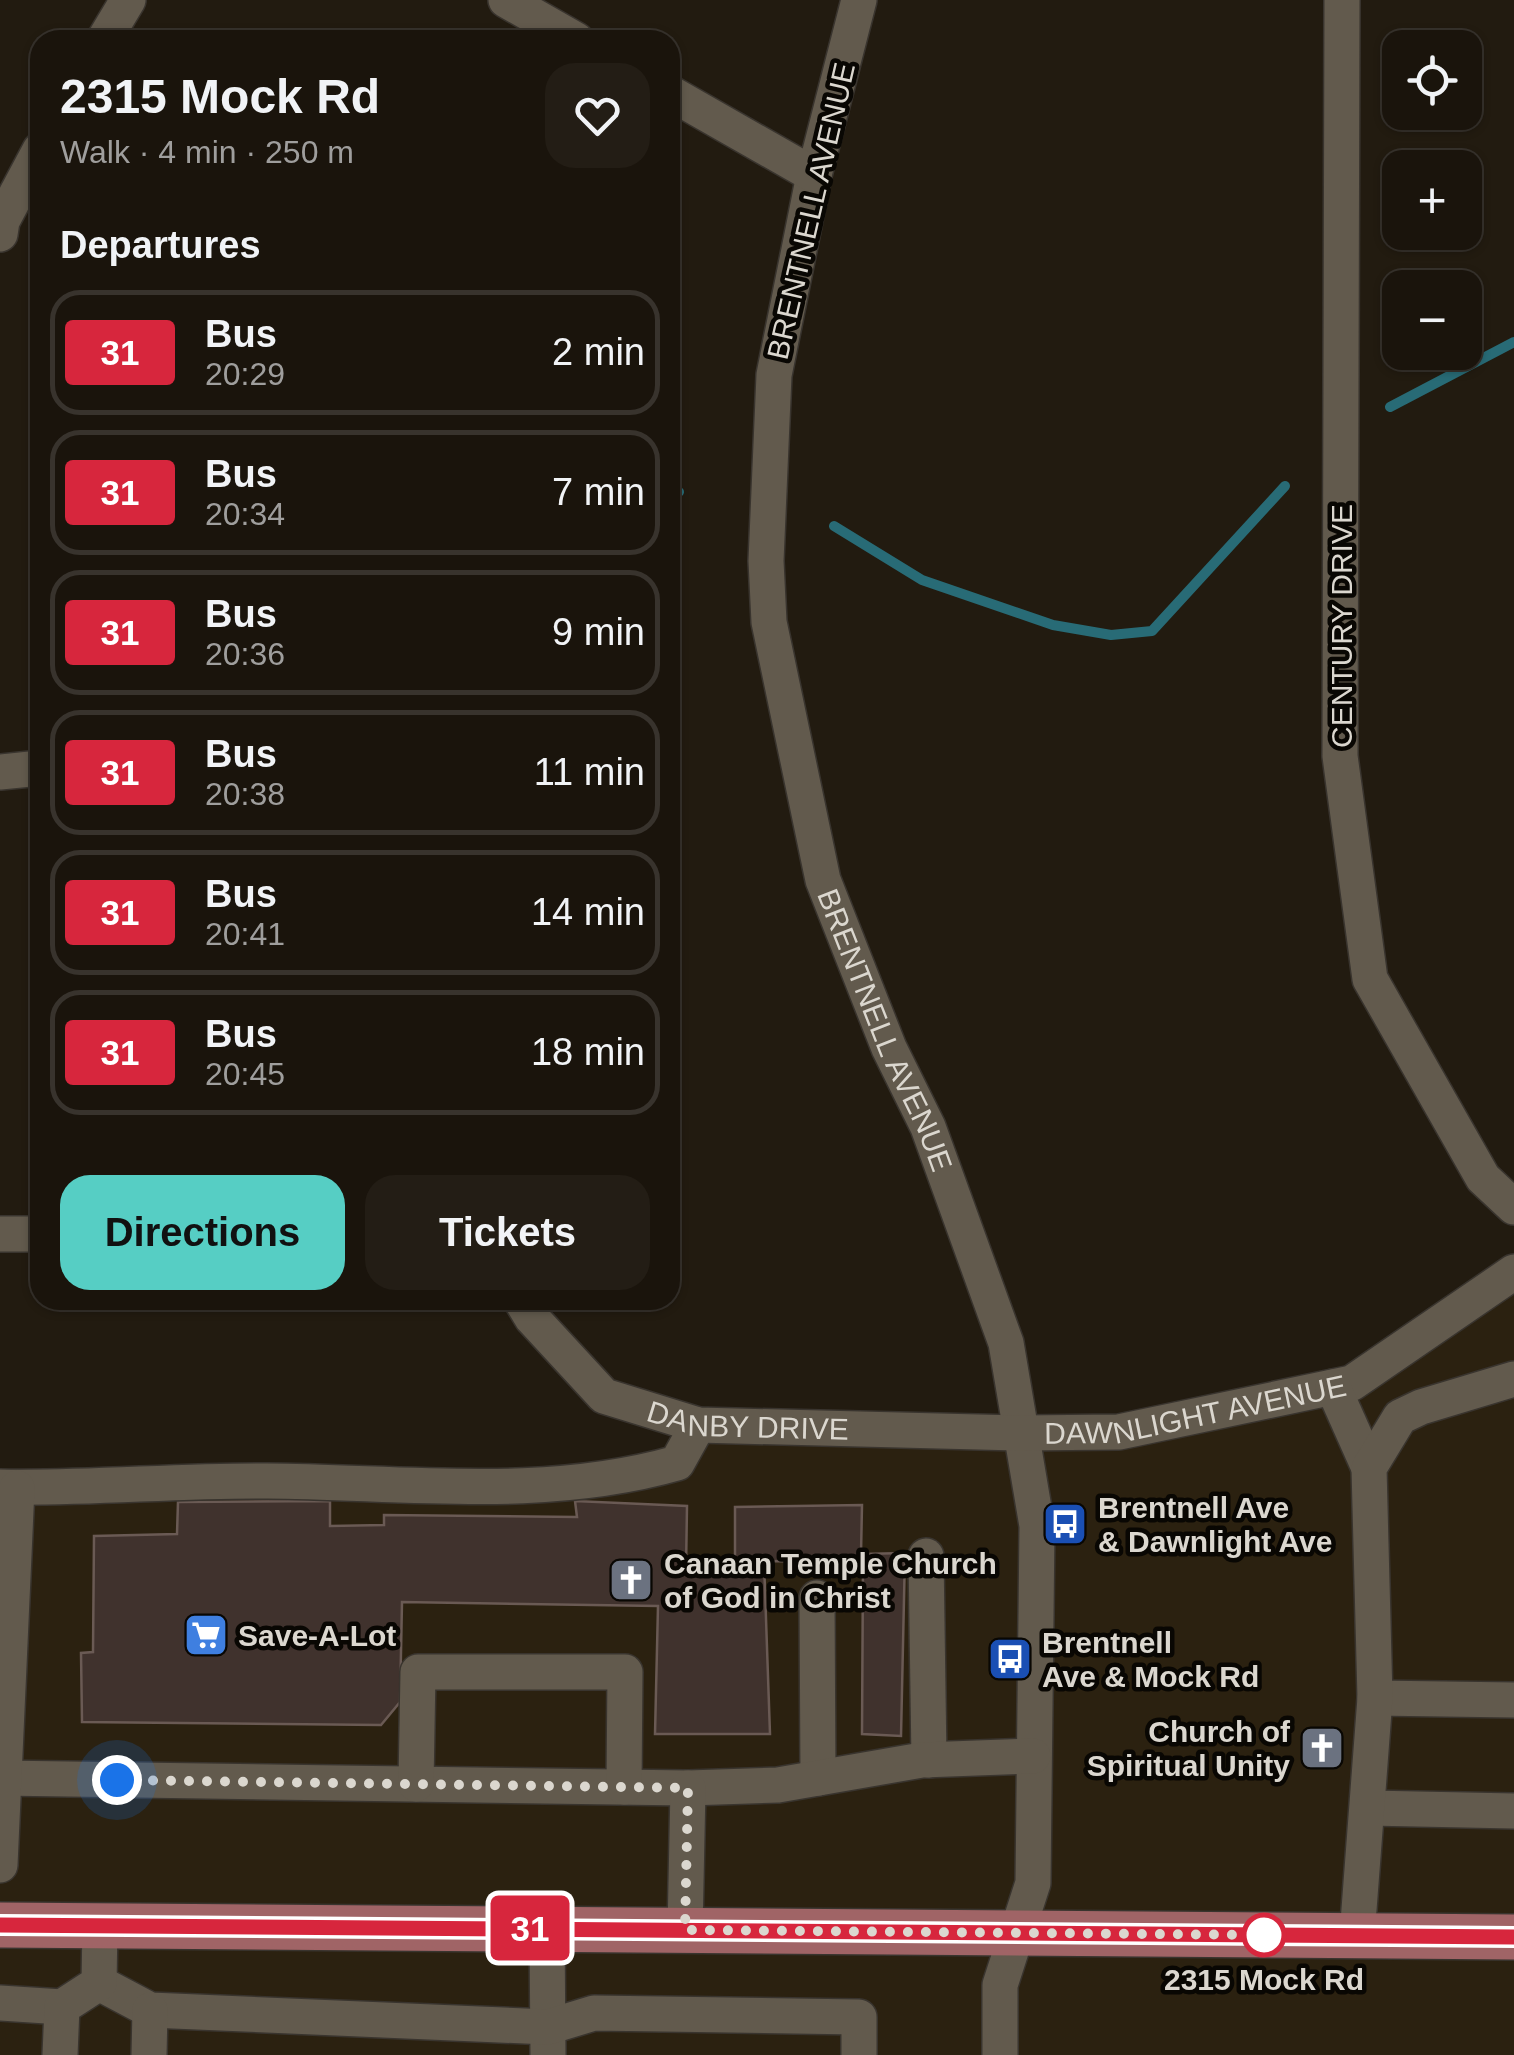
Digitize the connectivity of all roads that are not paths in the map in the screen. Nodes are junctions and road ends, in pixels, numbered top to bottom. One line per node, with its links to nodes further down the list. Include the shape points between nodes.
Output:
1 (128, 0): 5 (street)
2 (506, 0): 6 (street)
3 (859, 0): 9 (street, BRENTNELL AVENUE)
4 (1342, 0): 13 (street, CENTURY DRIVE, via 1340,756 1370,980 1483,1178)
5 (110, 30)
6 (558, 30)
7 (680, 99): 9 (street)
8 (30, 169): 10 (street)
9 (814, 175): 21 (street, BRENTNELL AVENUE, via 774,375 769,622 823,880 888,1048 928,1126 1006,1343)
10 (0, 234)
11 (30, 769): 12 (street)
12 (0, 772)
13 (1514, 1206)
14 (0, 1234): 15 (street)
15 (30, 1234)
16 (1514, 1272): 19 (street, DAWNLIGHT AVENUE, via 1352,1383)
17 (527, 1310): 20 (street, DANBY DRIVE, via 604,1396)
18 (1514, 1379): 22 (street, via 1400,1418)
19 (1333, 1387): 21 (street, DAWNLIGHT AVENUE, via 1119,1432); 22 (street)
20 (698, 1425): 21 (street, DANBY DRIVE); 23 (street, via 677,1463 589,1481 511,1488 264,1481)
21 (1020, 1433): 28 (street, BRENTNELL AVENUE, via 1036,1526)
22 (1369, 1468): 26 (street)
23 (8, 1488): 30 (street)
24 (926, 1556): 29 (street)
25 (817, 1598): 31 (street)
26 (1375, 1698): 27 (street); 35 (street)
27 (1514, 1700)
28 (1034, 1756): 29 (street); 42 (street, BRENTNELL AVENUE, via 1033,1883)
29 (930, 1760): 31 (street)
30 (2, 1778): 32 (street); 37 (street)
31 (818, 1778): 34 (street)
32 (416, 1784): 33 (street); 33 (street, via 418,1672 625,1672)
33 (624, 1787): 34 (street)
34 (688, 1788): 41 (street)
35 (1369, 1808): 36 (street); 43 (street)
36 (1514, 1811)
37 (0, 1865)
38 (0, 1925): 39 (main road)
39 (100, 1925): 40 (main road); 45 (street)
40 (547, 1928): 41 (main road); 49 (street)
41 (685, 1930): 42 (main road)
42 (1016, 1932): 43 (main road); 53 (street, BRENTNELL AVENUE, via 1000,1985)
43 (1357, 1936): 44 (main road)
44 (1514, 1937)
45 (100, 1983): 47 (street); 48 (street)
46 (0, 2002): 47 (street)
47 (62, 2006): 50 (street)
48 (150, 2010): 49 (street, via 333,2016); 51 (street)
49 (548, 2041): 52 (street, via 594,2014 859,2017)
50 (60, 2055)
51 (150, 2055)
52 (859, 2055)
53 (1000, 2055)

